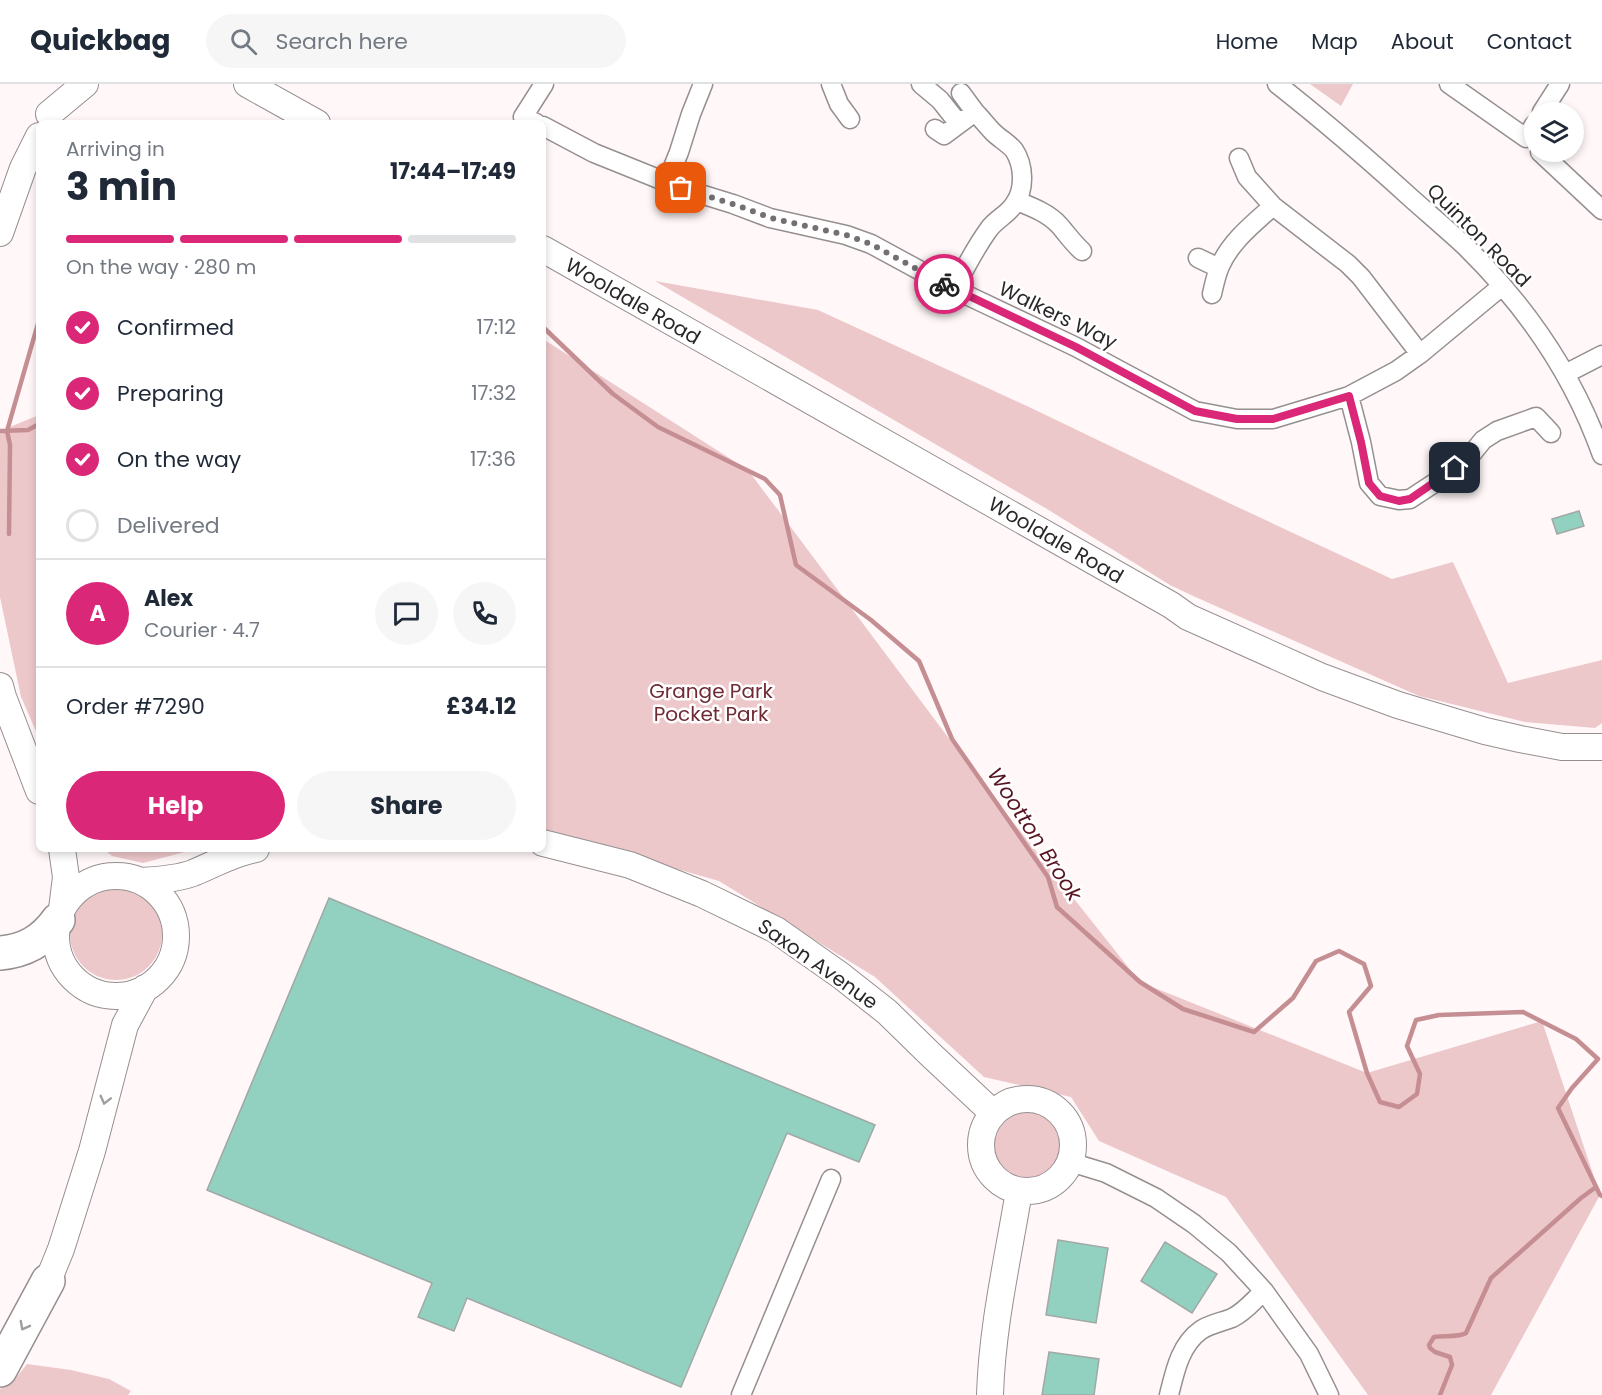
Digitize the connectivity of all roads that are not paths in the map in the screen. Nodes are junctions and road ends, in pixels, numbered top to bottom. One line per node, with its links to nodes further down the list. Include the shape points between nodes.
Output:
1 (62, 84): 15 (street)
2 (85, 84): 16 (street)
3 (247, 84): 17 (street)
4 (544, 84): 18 (street)
5 (703, 84): 26 (street)
6 (831, 84): 14 (street)
7 (921, 84): 19 (street)
8 (1277, 84): 35 (street, Quinton Road, via 1385,174)
9 (1449, 84): 22 (street)
10 (1560, 84): 12 (street)
11 (961, 93): 13 (street)
12 (1548, 102)
13 (975, 112): 19 (street); 27 (street, via 1018,157 1022,183)
14 (850, 119)
15 (46, 120)
16 (48, 120)
17 (312, 120)
18 (530, 120)
19 (959, 124): 21 (street, via 945,135)
20 (546, 128): 26 (street, Walkers Way, via 594,153)
21 (935, 129)
22 (1524, 132)
23 (36, 141): 30 (street)
24 (1239, 158): 28 (street, via 1247,177)
25 (1551, 162): 29 (street)
26 (667, 182): 36 (street, Walkers Way, via 771,218 871,244)
27 (1017, 201): 32 (street, via 1048,216); 36 (street, via 990,227)
28 (1273, 206): 34 (street, via 1240,236); 38 (street, via 1361,277)
29 (1602, 210)
30 (0, 233)
31 (546, 251): 45 (street, Wooldale Road, via 1188,617 1322,677 1398,705 1520,739 1563,747)
32 (1082, 251)
33 (1197, 258): 34 (street)
34 (1219, 268): 37 (street)
35 (1502, 286): 38 (street, Walkers Way); 40 (street, Quinton Road, via 1540,333)
36 (954, 289): 41 (street, Walkers Way, via 1202,413 1237,419 1273,419)
37 (1212, 294)
38 (1420, 354): 41 (street, Walkers Way)
39 (1602, 355): 40 (street)
40 (1565, 374): 43 (street, Quinton Road)
41 (1349, 396): 42 (street, via 1369,483 1380,496 1399,501 1410,499 1439,480 1497,431 1536,417)
42 (1551, 433)
43 (1602, 455)
44 (0, 686): 46 (street)
45 (1602, 747)
46 (36, 783)
47 (546, 844): 58 (street, Saxon Avenue, via 630,865 776,930 887,1012)
48 (63, 852): 54 (street, via 66,877)
49 (66, 852): 52 (street, via 85,868)
50 (240, 852): 51 (street)
51 (191, 874): 53 (street); 55 (street)
52 (106, 876): 53 (street); 54 (street, via 84,885)
53 (141, 881): 55 (street, via 162,897)
54 (60, 915): 56 (highway, via 50,932 38,941); 57 (street, via 58,948 71,975 84,986 107,995)
55 (176, 925): 57 (street, via 173,957 156,981)
56 (0, 953)
57 (145, 988): 62 (street, one-way to 62, via 125,1024 92,1151)
58 (993, 1113): 59 (street, via 1012,1101 1031,1099 1046,1103 1060,1112 1072,1133); 61 (street, via 984,1126 981,1152 989,1173 1001,1184)
59 (1070, 1162): 61 (street, via 1059,1179 1045,1188); 63 (street, via 1106,1173 1156,1198 1229,1253)
60 (831, 1179): 65 (street)
61 (1019, 1191): 66 (street, via 998,1312)
62 (48, 1281): 64 (highway, one-way to 64)
63 (1264, 1291): 67 (street, via 1242,1312 1195,1336 1183,1350); 68 (street, via 1309,1354)
64 (0, 1370)
65 (741, 1395)
66 (990, 1395)
67 (1169, 1395)
68 (1329, 1395)

